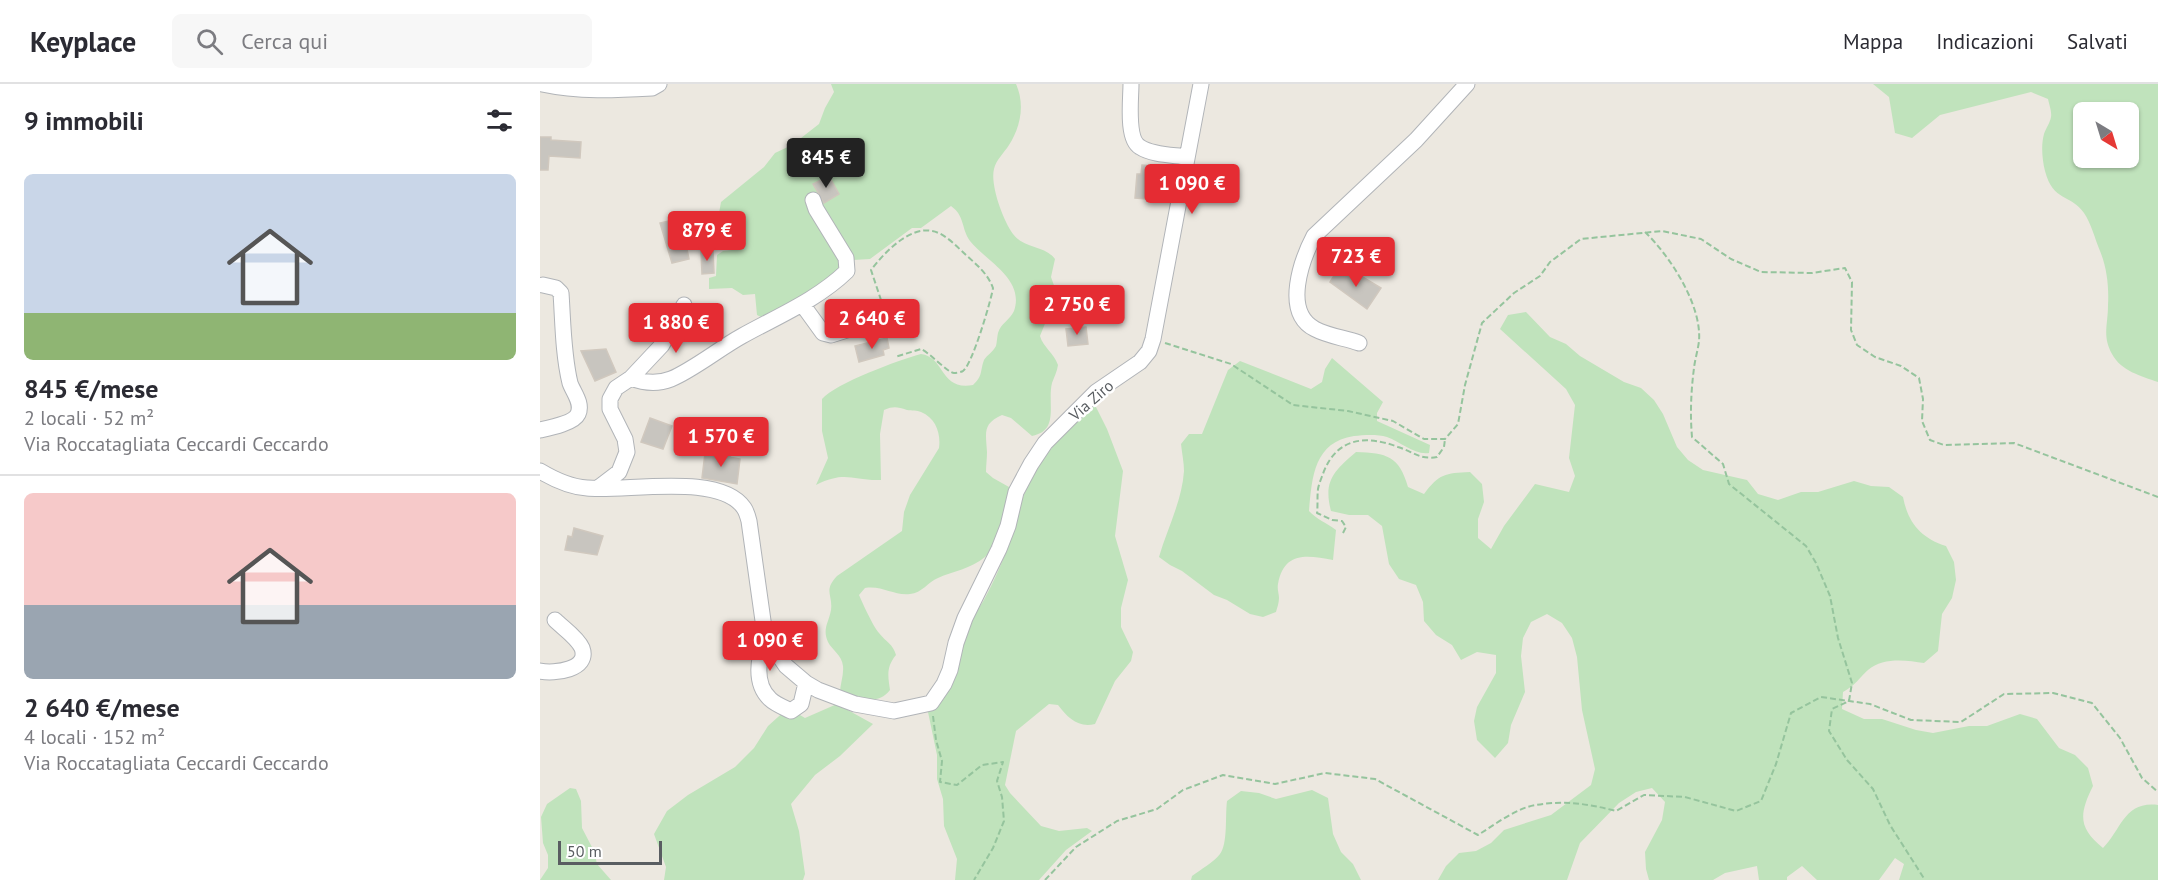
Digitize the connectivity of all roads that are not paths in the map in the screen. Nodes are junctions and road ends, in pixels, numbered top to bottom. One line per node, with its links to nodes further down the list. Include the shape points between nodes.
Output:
1 (542, 84): 2 (street, via 600,91 652,88)
2 (659, 84)
3 (1131, 84): 6 (street, via 1133,141 1146,150)
4 (1201, 84): 6 (street, Via Ziro)
5 (1467, 84): 12 (street, via 1416,140 1314,236 1307,250 1296,288 1304,320 1313,328)
6 (1186, 157): 22 (street, Via Ziro, via 1149,351 1140,362 1096,392 1031,464 1017,492 999,549 965,618 950,670 931,703 880,710)
7 (813, 200): 9 (street, via 848,265 847,272 837,281)
8 (543, 285): 14 (street, via 561,293 568,368 580,406 575,418)
9 (802, 304): 11 (street, via 823,333 831,335 866,324); 13 (street, via 671,379 654,383)
10 (684, 305): 13 (street, via 662,345)
11 (888, 323)
12 (1359, 343)
13 (631, 378): 16 (street, via 616,388 610,399 610,409 627,452)
14 (540, 430)
15 (540, 471): 18 (street, via 564,484)
16 (619, 472): 17 (street); 18 (street)
17 (629, 487): 18 (street); 20 (street, via 689,486 721,492 744,507)
18 (598, 488)
19 (555, 620): 21 (street, via 575,638 582,655 571,669)
20 (765, 635): 22 (street, via 786,666); 22 (street, via 758,663 761,686 770,700 791,711 801,704)
21 (540, 672)
22 (806, 683)

